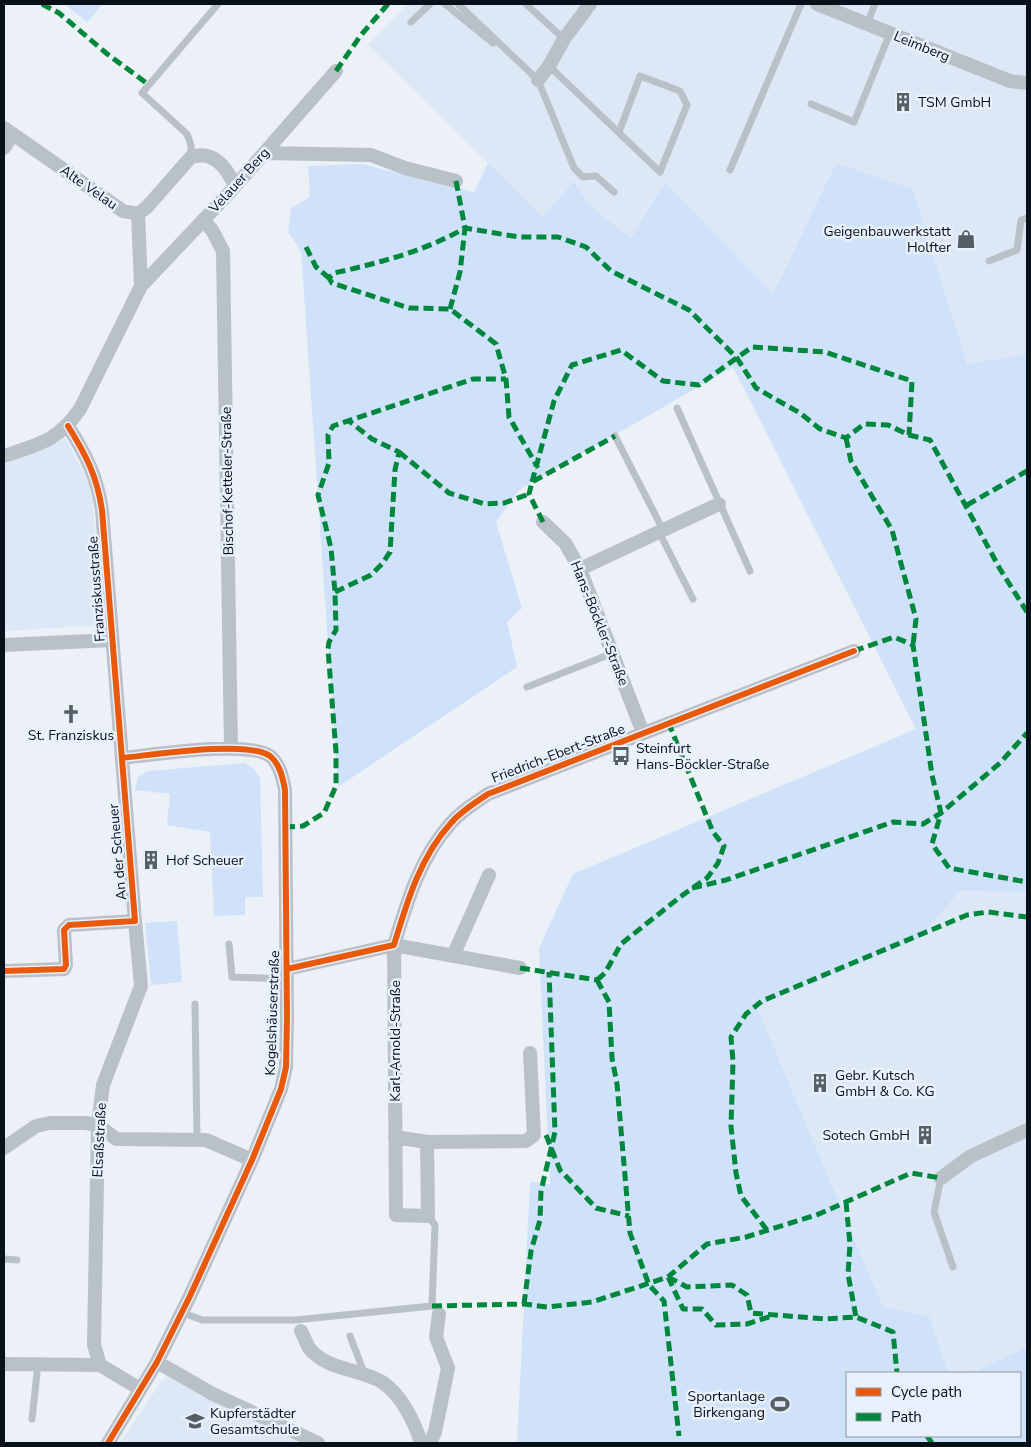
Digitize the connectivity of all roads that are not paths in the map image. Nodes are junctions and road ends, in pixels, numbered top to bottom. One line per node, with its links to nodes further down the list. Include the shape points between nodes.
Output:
1 (218, 4): 24 (lane, via 142,93 187,134 191,145)
2 (430, 4): 11 (lane)
3 (445, 4): 17 (lane)
4 (458, 4): 17 (lane)
5 (526, 4): 14 (lane)
6 (590, 4): 14 (street)
7 (801, 4): 25 (lane)
8 (817, 4): 10 (street, Leimberg)
9 (875, 4): 12 (lane)
10 (832, 6): 12 (street, Leimberg)
11 (411, 22)
12 (867, 24): 13 (street, Leimberg)
13 (890, 33): 18 (street, Leimberg, via 1010,81); 19 (lane, via 854,122)
14 (564, 39): 15 (street)
15 (549, 66): 17 (street); 21 (lane)
16 (336, 71): 23 (street, Velauer Berg)
17 (538, 80): 28 (lane, via 574,168 583,177 596,176)
18 (1027, 83)
19 (811, 104)
20 (8, 131): 22 (street); 29 (street, Alte Velau, via 123,211)
21 (619, 132): 21 (lane, via 660,172 687,105 680,91 640,76)
22 (4, 148)
23 (264, 153): 26 (street, via 371,155 405,168); 27 (street, Velauer Berg)
24 (190, 157): 27 (street, via 207,156 217,160); 29 (street)
25 (730, 170)
26 (456, 180)
27 (235, 186): 31 (street, Velauer Berg)
28 (614, 192)
29 (138, 214): 33 (street, Velauer Berg)
30 (1027, 218): 32 (lane, via 1021,220 1017,250)
31 (203, 220): 33 (street, Velauer Berg); 50 (street, Bischof-Ketteler-Straße, via 223,251)
32 (989, 261)
33 (141, 286): 35 (street, Velauer Berg, via 80,409)
34 (677, 408): 38 (lane)
35 (68, 426): 37 (street, Velauer Berg, via 48,440); 44 (street, Franziskusstraße, via 91,465 98,486)
36 (615, 436): 40 (lane)
37 (4, 456)
38 (719, 504): 40 (street); 42 (lane)
39 (543, 522): 41 (street, Hans-Böckler-Straße, via 565,543)
40 (661, 531): 41 (street); 43 (lane)
41 (580, 569): 47 (street, Hans-Böckler-Straße)
42 (750, 571)
43 (693, 599)
44 (112, 640): 45 (street); 51 (street, Franziskusstraße)
45 (4, 645)
46 (854, 651): 49 (street, Friedrich-Ebert-Straße)
47 (612, 653): 48 (lane); 49 (street, Hans-Böckler-Straße)
48 (527, 687)
49 (644, 733): 55 (street, Friedrich-Ebert-Straße, via 511,784 468,808 452,822 419,872)
50 (231, 748): 51 (street, Kogelshäuserstraße); 59 (street, Kogelshäuserstraße, via 270,756 284,782)
51 (122, 758): 53 (street, An der Scheuer)
52 (488, 875): 56 (street)
53 (135, 921): 58 (street, via 69,925 64,930 64,969); 62 (street, Elsaßstraße, via 141,986 103,1085)
54 (229, 944): 59 (lane, via 232,977)
55 (394, 945): 56 (street); 59 (street); 64 (street, Karl-Arnold-Straße)
56 (452, 956): 57 (street)
57 (520, 968)
58 (4, 971)
59 (287, 974): 68 (street, Kogelshäuserstraße, via 286,1067 282,1089)
60 (195, 1004): 65 (lane)
61 (530, 1053): 66 (street, via 534,1134 526,1141)
62 (98, 1125): 65 (street, via 116,1139); 67 (street, via 50,1123 36,1126); 81 (street, Elsaßstraße, via 94,1345)
63 (1027, 1130): 69 (street, via 971,1156)
64 (395, 1137): 66 (street); 70 (street, Karl-Arnold-Straße, via 396,1214)
65 (197, 1139): 68 (street)
66 (428, 1142): 70 (street)
67 (4, 1148)
68 (252, 1160): 75 (street, Kogelshäuserstraße)
69 (941, 1178): 73 (lane, via 934,1212)
70 (428, 1216): 74 (lane, via 435,1225)
71 (4, 1259): 72 (lane)
72 (17, 1260)
73 (953, 1267)
74 (436, 1310): 75 (lane, via 295,1320 202,1320); 88 (street, via 436,1337 448,1368)
75 (182, 1312): 78 (street, Kogelshäuserstraße)
76 (301, 1331): 82 (street, via 310,1348 321,1358)
77 (350, 1336): 82 (lane)
78 (157, 1362): 83 (street, Kogelshäuserstraße); 86 (street, via 213,1394)
79 (4, 1364): 80 (street)
80 (38, 1364): 81 (street); 84 (lane)
81 (100, 1365): 83 (street)
82 (365, 1376): 87 (street, via 382,1382 394,1394 406,1410)
83 (140, 1390): 85 (street, Kogelshäuserstraße)
84 (32, 1419)
85 (108, 1443)
86 (318, 1443)
87 (421, 1443)
88 (430, 1443)

